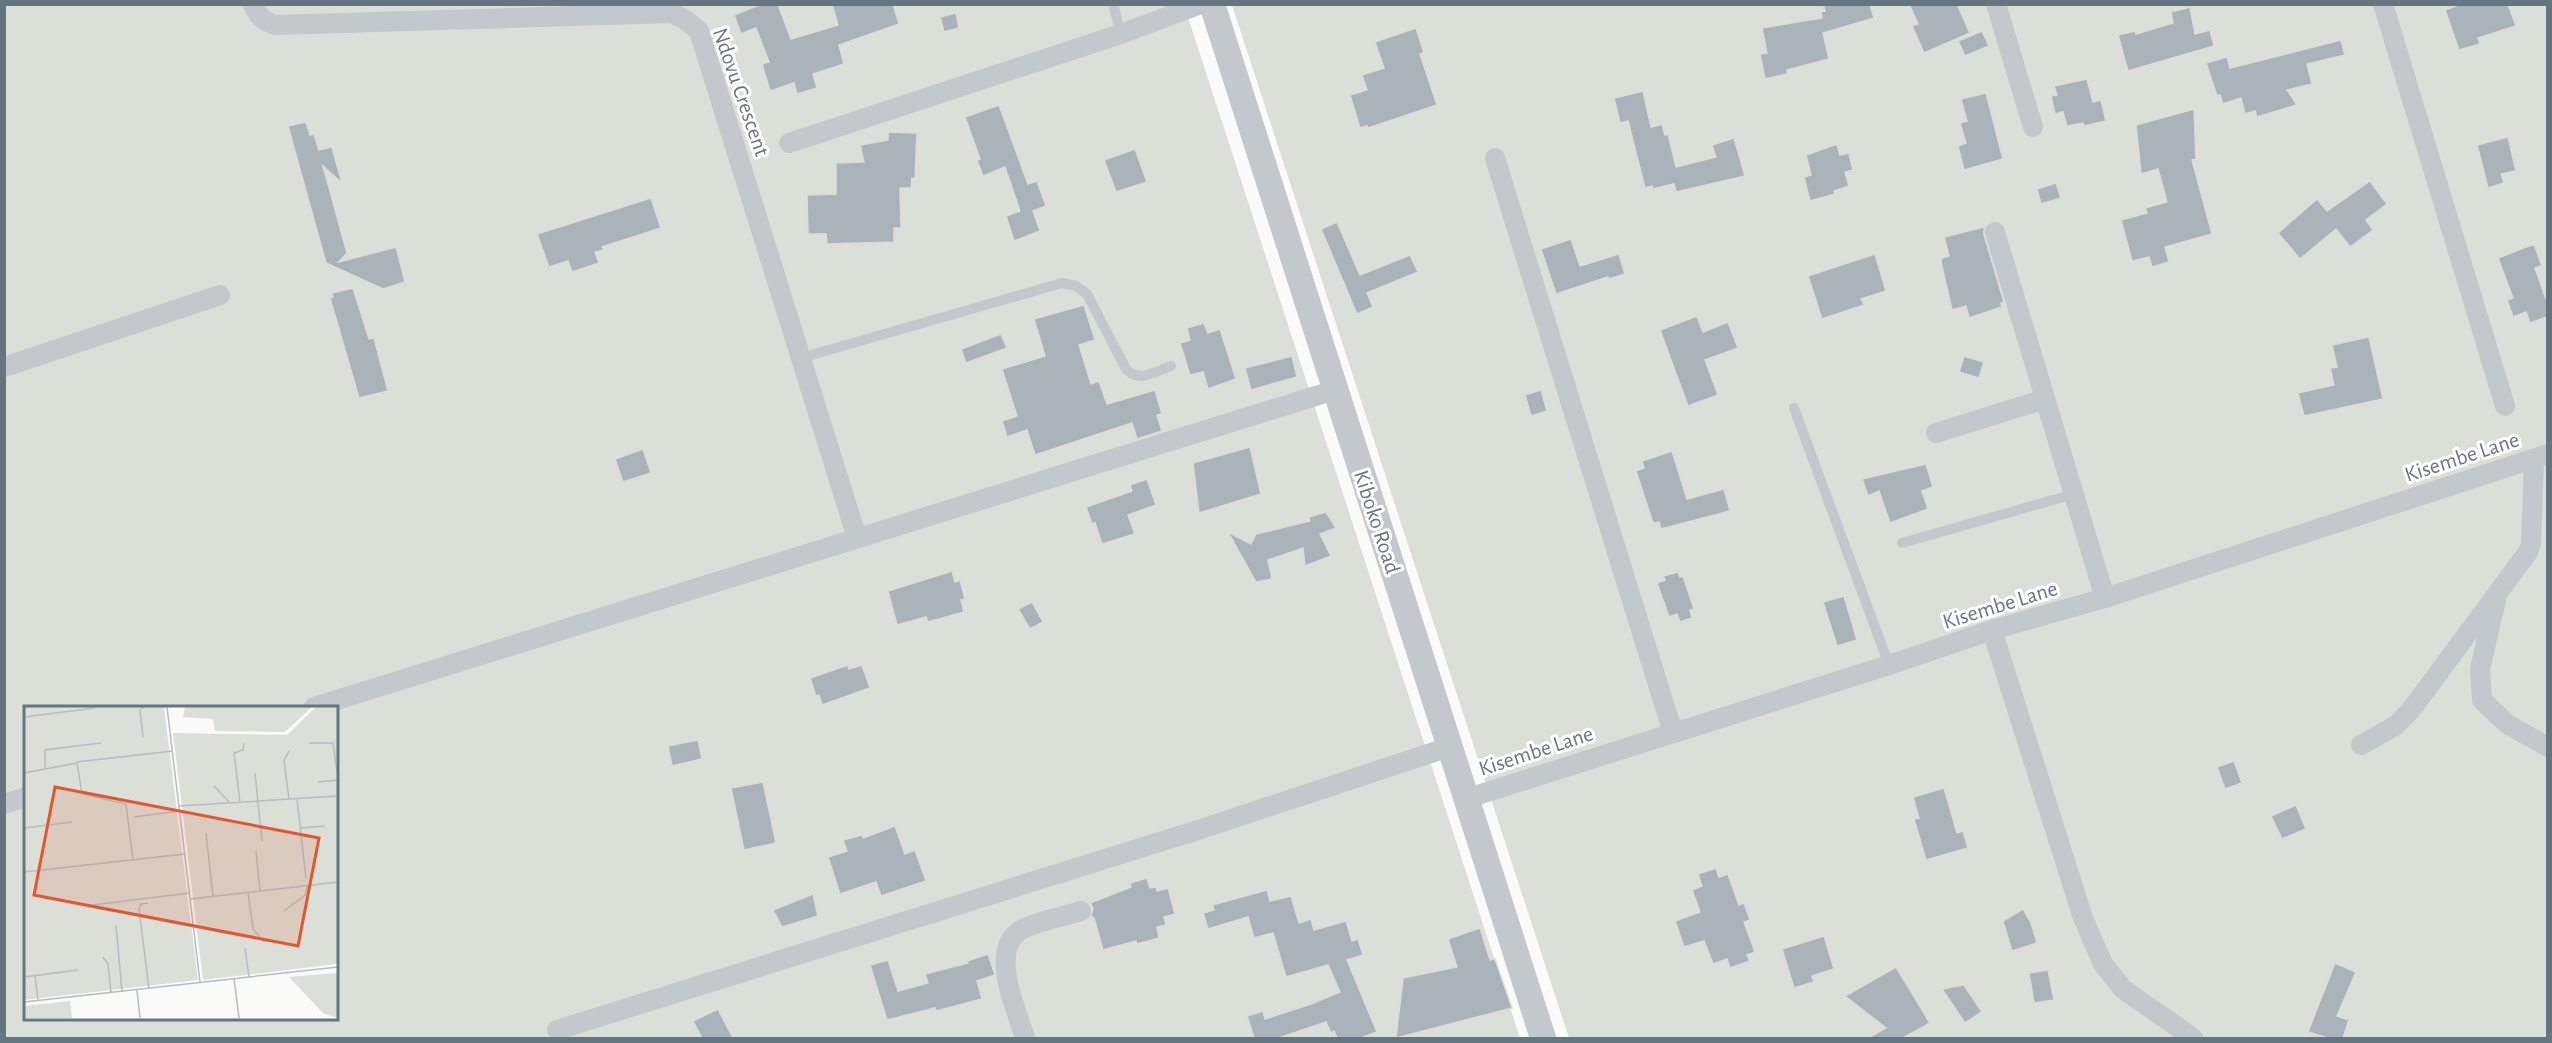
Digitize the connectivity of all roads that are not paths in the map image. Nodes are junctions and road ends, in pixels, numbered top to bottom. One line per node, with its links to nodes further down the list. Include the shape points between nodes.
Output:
1 (253, 4): 13 (street, Ndovu Crescent, via 265,21 275,25 672,13 686,20 699,31)
2 (1113, 4): 7 (lane)
3 (1202, 4): 7 (street)
4 (1212, 4): 16 (street, Kiboko Road)
5 (1996, 4): 8 (street)
6 (2383, 4): 18 (street)
7 (1121, 34): 9 (street)
8 (2033, 127)
9 (789, 142)
10 (1495, 158): 30 (street)
11 (1995, 232): 17 (street)
12 (220, 295): 15 (street)
13 (801, 358): 14 (lane, via 1062,283 1087,294 1132,375 1140,377); 23 (street, Ndovu Crescent)
14 (1171, 366)
15 (4, 367)
16 (1335, 390): 23 (street); 32 (street, Kiboko Road)
17 (2045, 399): 20 (street); 22 (street)
18 (2505, 406)
19 (1794, 408): 28 (lane)
20 (1936, 433)
21 (2540, 457): 25 (street, via 2531,544); 26 (street, Kisembe Lane)
22 (2074, 494): 24 (lane); 26 (street)
23 (857, 538): 29 (street)
24 (1902, 543)
25 (2498, 595): 31 (street, via 2411,710 2395,726); 33 (street, via 2480,669 2482,700 2507,723)
26 (2105, 598): 27 (street, Kisembe Lane)
27 (1992, 630): 28 (street, Kisembe Lane); 41 (street, via 2083,918 2103,964 2123,989)
28 (1889, 665): 30 (street, Kisembe Lane)
29 (317, 706)
30 (1673, 733): 35 (street, Kisembe Lane)
31 (2361, 745)
32 (1449, 747): 35 (street, Kiboko Road); 38 (street, via 1198,830)
33 (2547, 747)
34 (24, 798): 36 (street)
35 (1465, 799): 40 (street, Kiboko Road)
36 (4, 804)
37 (1081, 912): 39 (street, via 1019,931 1007,946 1009,986)
38 (557, 1030)
39 (1025, 1038)
40 (1543, 1038)
41 (2193, 1038)

